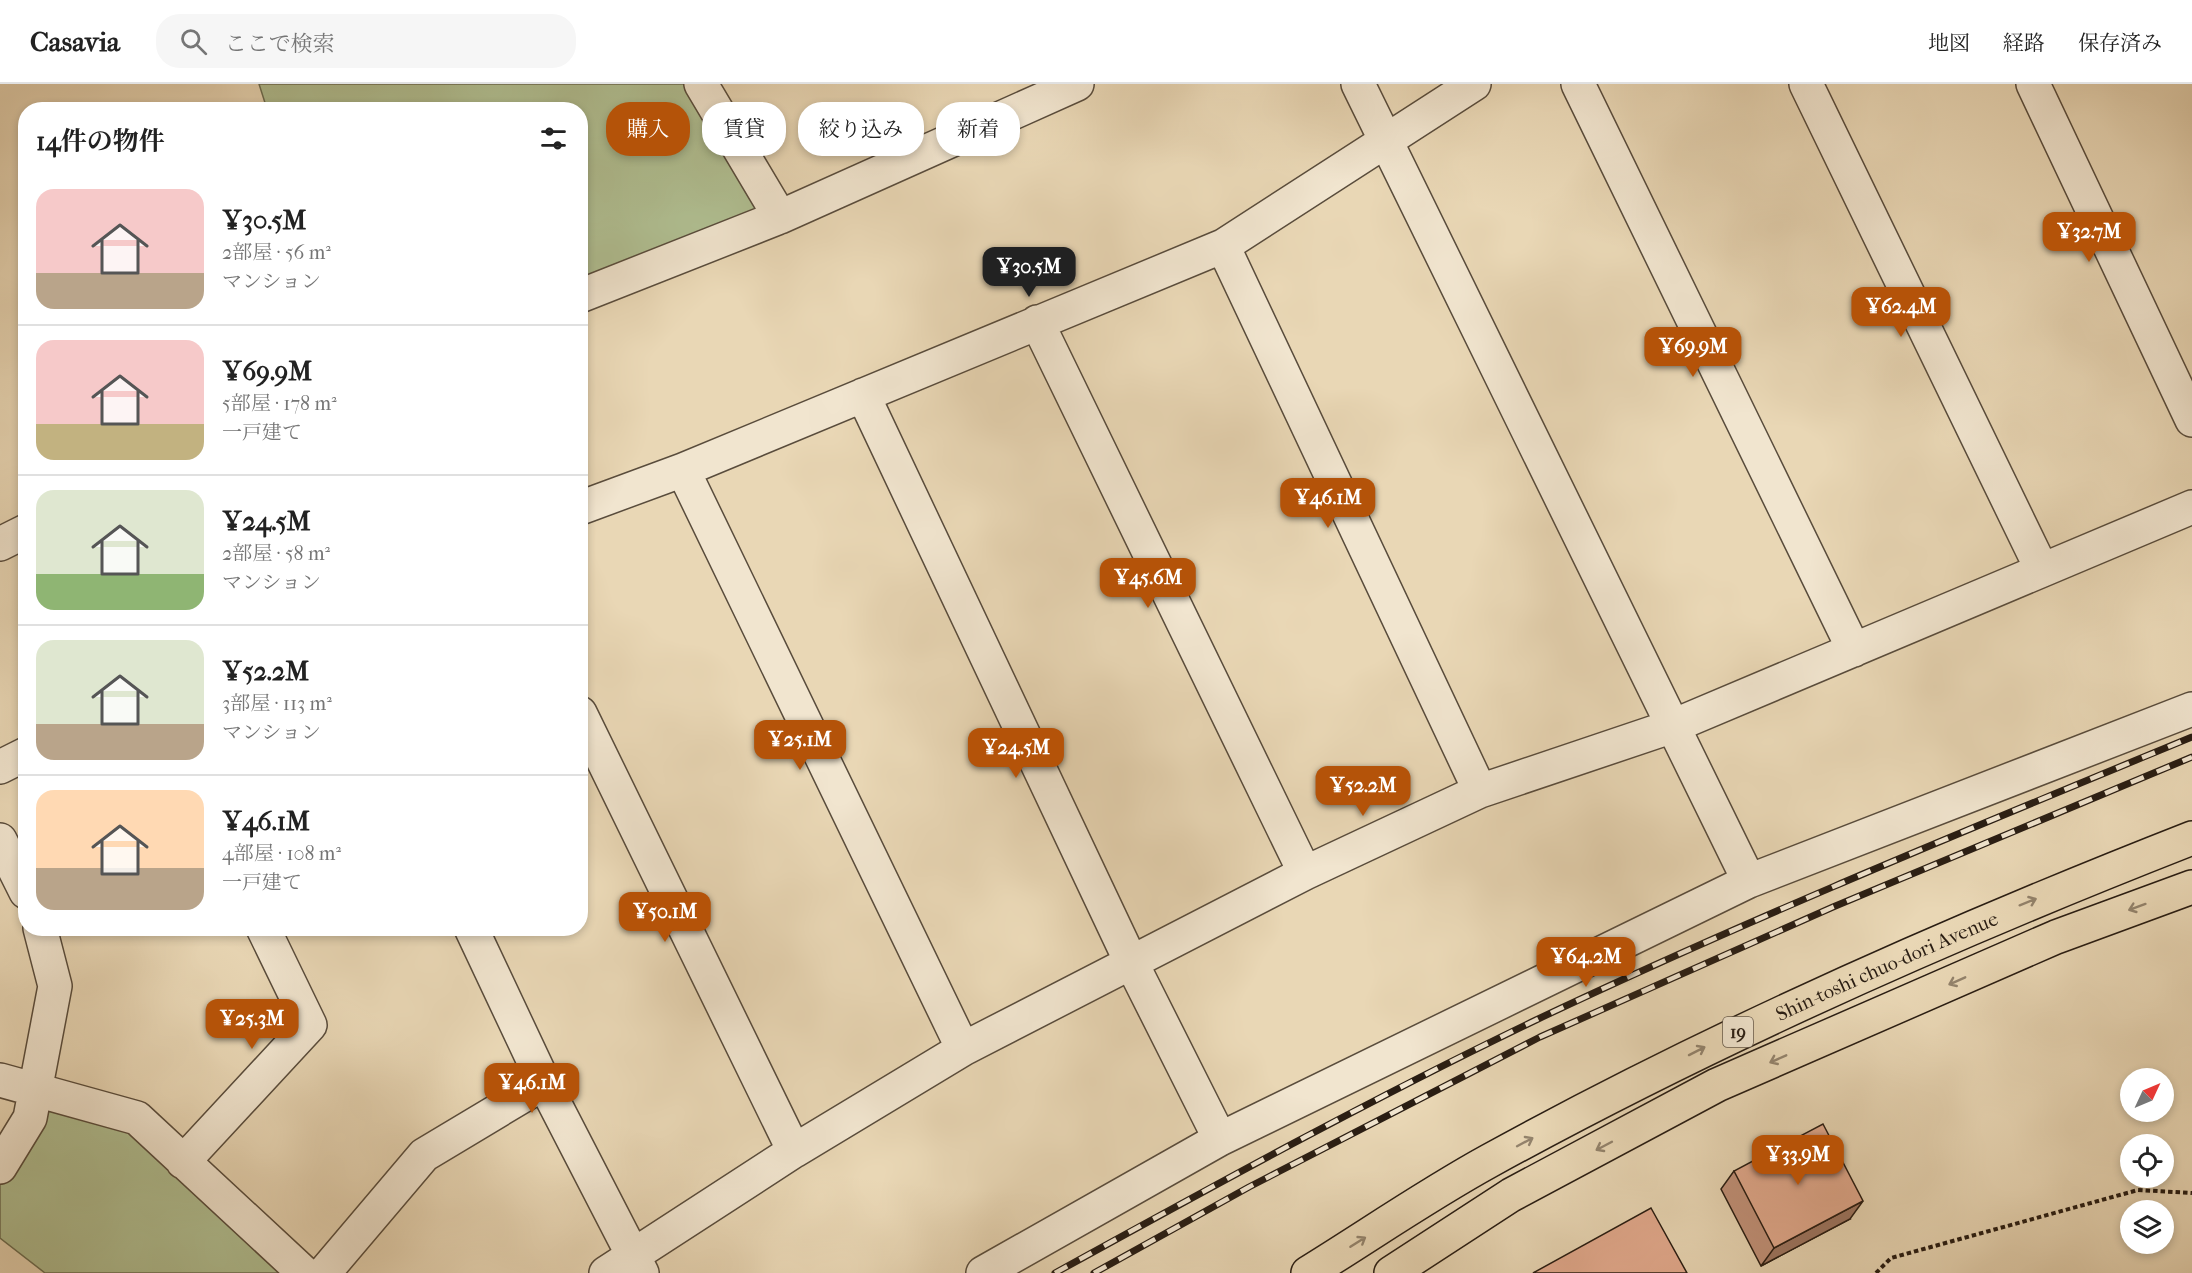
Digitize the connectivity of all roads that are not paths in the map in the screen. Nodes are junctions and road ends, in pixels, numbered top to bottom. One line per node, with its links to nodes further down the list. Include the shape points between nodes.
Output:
1 (701, 84): 9 (street)
2 (1077, 84): 9 (street)
3 (1358, 84): 8 (street)
4 (1474, 84): 8 (street)
5 (1578, 84): 21 (street)
6 (1806, 84): 20 (street)
7 (2033, 84): 14 (street)
8 (1387, 140): 10 (street); 23 (street)
9 (780, 217): 11 (street)
10 (1223, 246): 12 (street); 27 (street)
11 (588, 293)
12 (1037, 322): 13 (street); 30 (street)
13 (863, 395): 15 (street); 37 (street)
14 (2192, 420)
15 (683, 470): 16 (street); 38 (street)
16 (588, 505)
17 (2192, 507): 20 (street)
18 (18, 535): 19 (street)
19 (0, 544)
20 (2042, 570): 21 (street)
21 (1854, 650): 23 (street)
22 (2192, 709): 32 (street)
23 (1673, 726): 27 (street); 32 (street)
24 (588, 729): 43 (street)
25 (18, 758): 26 (street)
26 (0, 767)
27 (1480, 790): 30 (street)
28 (2192, 838): 50 (main road, Shin-toshi chuo-dori Avenue / 19, one-way to 28, via 1487,1162 1703,1048 2022,905)
29 (0, 840): 31 (street)
30 (1305, 873): 37 (street)
31 (18, 876)
32 (1749, 881): 42 (street)
33 (2192, 887): 51 (main road, Shin-toshi chuo-dori Avenue / 19, one-way to 51, via 2056,937 1717,1085 1511,1195)
34 (42, 936): 41 (street, via 55,986)
35 (267, 936): 44 (street, via 310,1025)
36 (475, 936): 40 (street)
37 (1132, 964): 38 (street); 42 (street)
38 (963, 1049): 43 (street)
39 (0, 1080): 41 (street)
40 (544, 1083): 46 (street); 48 (street, via 424,1155)
41 (37, 1089): 44 (street, via 136,1118); 45 (street, via 30,1118)
42 (1220, 1138): 49 (street)
43 (794, 1151): 46 (street)
44 (183, 1162): 47 (street)
45 (0, 1167)
46 (627, 1268)
47 (304, 1273)
48 (324, 1273)
49 (982, 1273)
50 (1308, 1273)
51 (1391, 1273)

